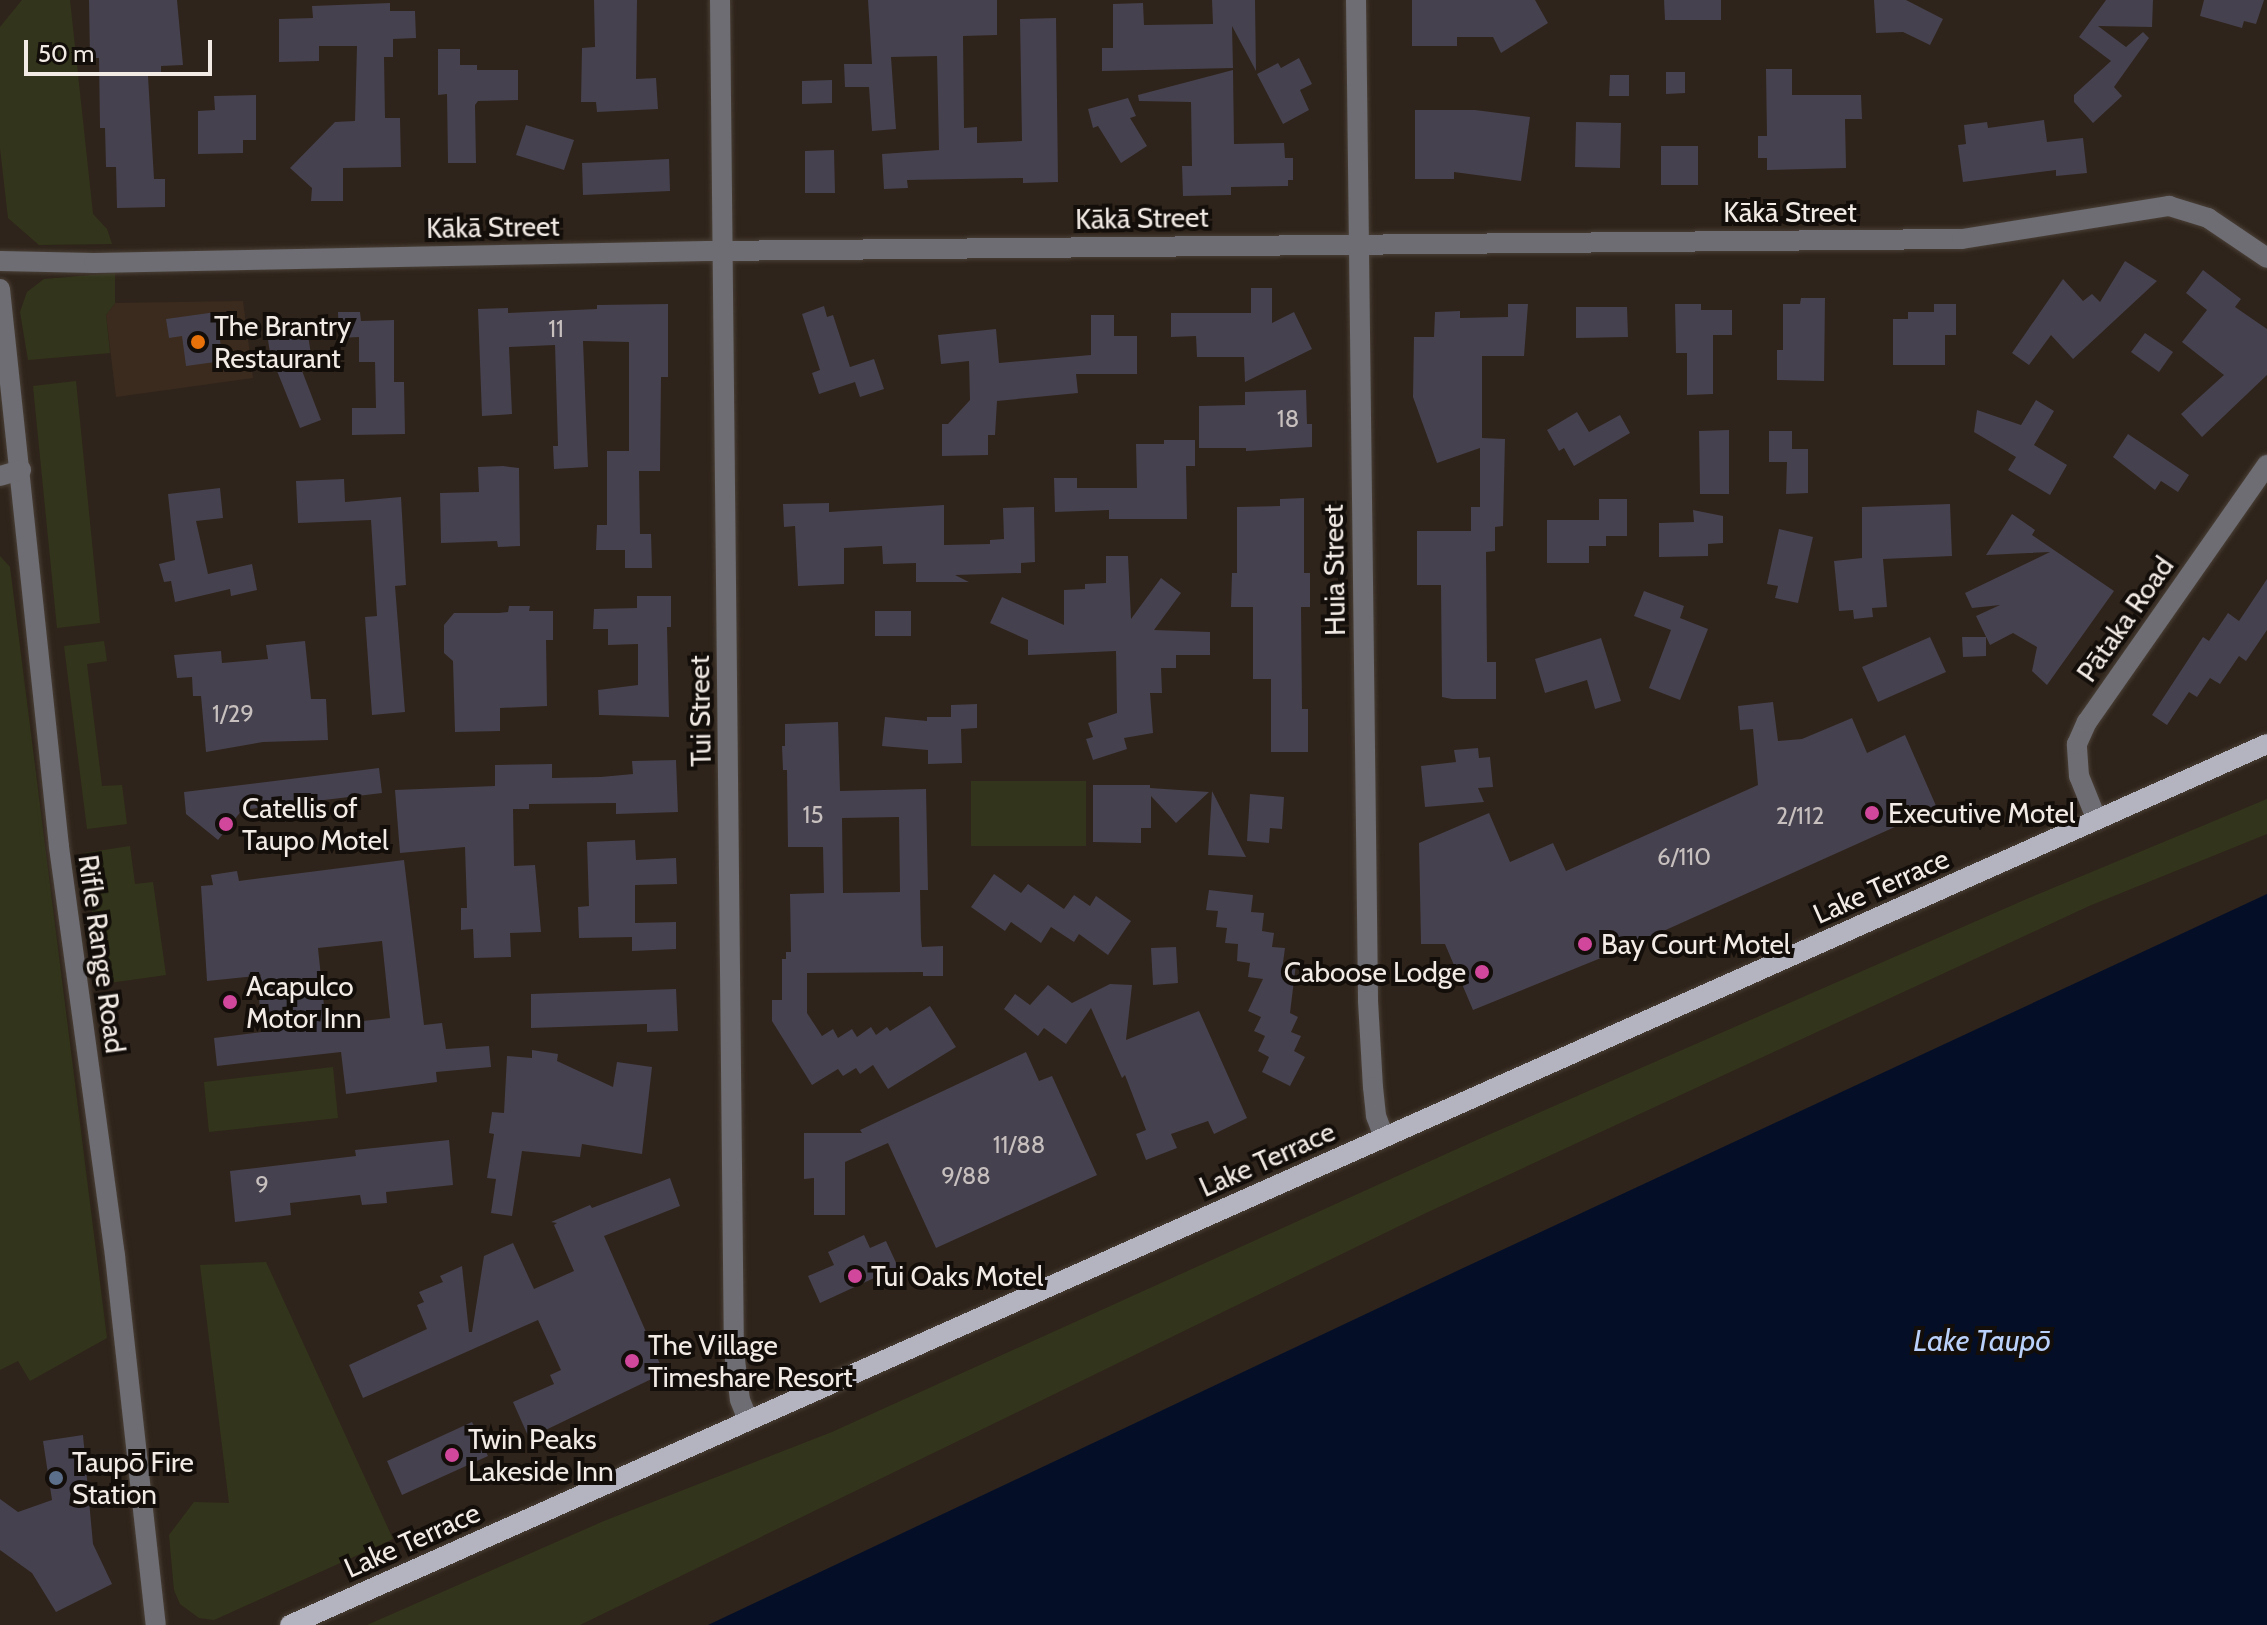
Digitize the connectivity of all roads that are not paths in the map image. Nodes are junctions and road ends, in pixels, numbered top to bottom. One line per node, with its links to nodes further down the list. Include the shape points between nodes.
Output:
1 (720, 0): 4 (street, Tui Street)
2 (1356, 0): 3 (street, Huia Street)
3 (1358, 244): 4 (street, Kākā Street); 5 (street, Kākā Street, via 1962,239 2169,206 2208,218); 13 (street, Huia Street, via 1368,1001 1376,1116)
4 (723, 251): 6 (street, Kākā Street); 14 (street, Tui Street, via 734,1352)
5 (2267, 258)
6 (0, 261)
7 (0, 289): 9 (street, Rifle Range Road)
8 (2267, 465): 12 (street, Pātaka Road, via 2087,722 2077,744 2079,776)
9 (21, 470): 10 (street); 15 (street, Rifle Range Road, via 59,847 115,1256)
10 (0, 476)
11 (2267, 744): 12 (main road, Lake Terrace)
12 (2096, 818): 13 (main road, Lake Terrace)
13 (1384, 1137): 14 (main road, Lake Terrace)
14 (748, 1420): 16 (main road, Lake Terrace)
15 (156, 1625)
16 (290, 1625)

